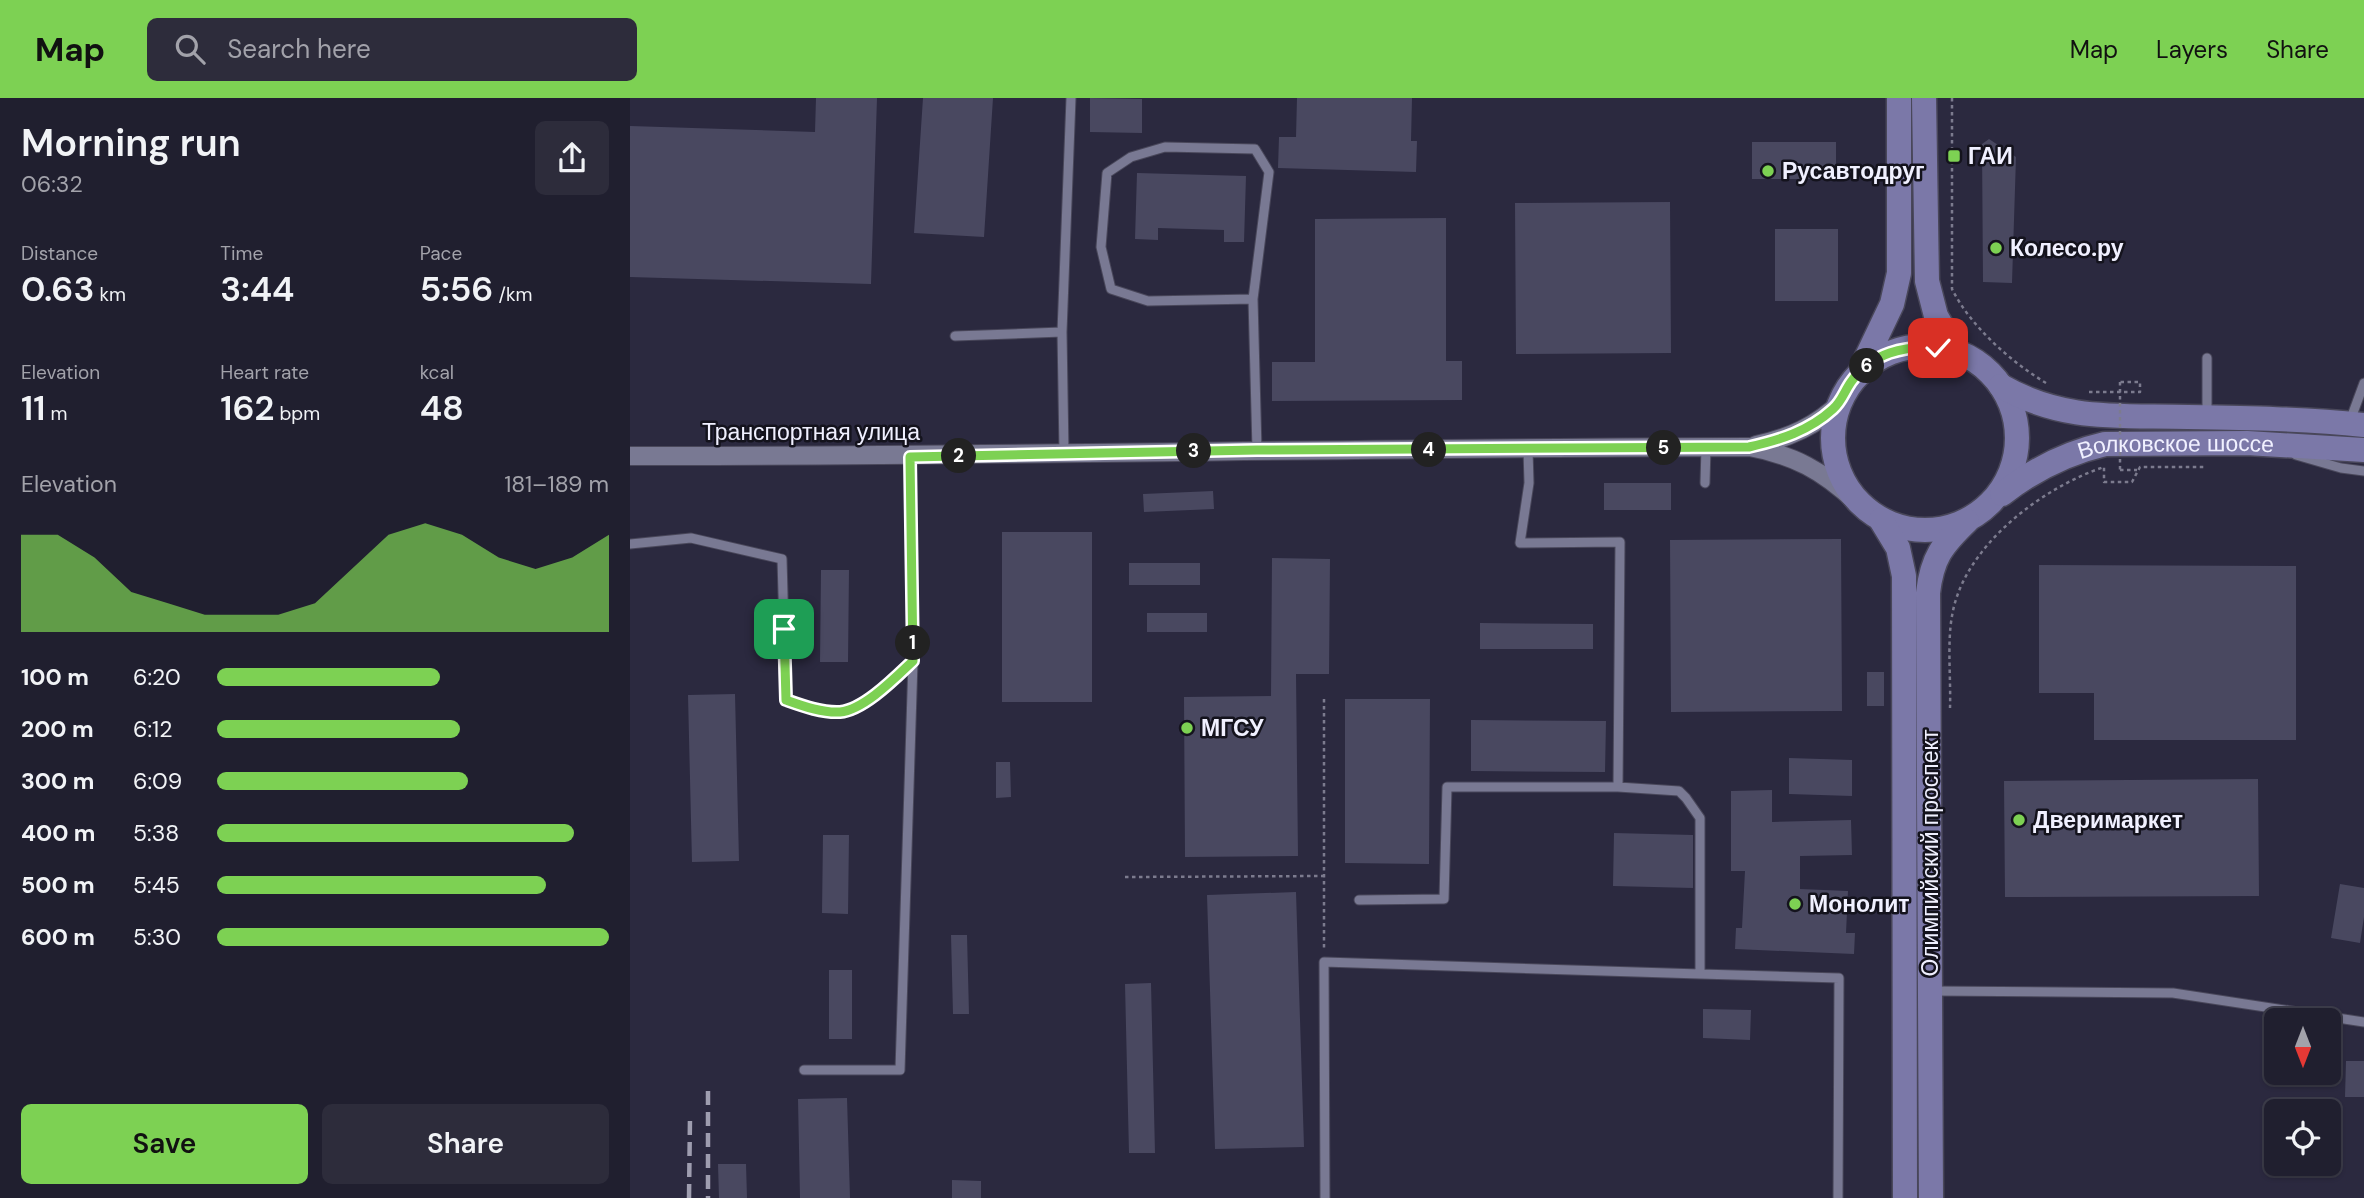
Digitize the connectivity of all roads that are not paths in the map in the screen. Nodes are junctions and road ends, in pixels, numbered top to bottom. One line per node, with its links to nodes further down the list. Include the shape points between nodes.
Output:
1 (1072, 98): 5 (lane)
2 (1899, 98): 9 (main road, via 1897,288)
3 (1924, 98): 7 (main road, via 1927,281 1936,316)
4 (1254, 299): 4 (lane, via 1148,301 1111,289 1101,247 1107,173 1131,157 1165,147 1255,149 1269,172); 19 (lane)
5 (1062, 332): 6 (lane); 22 (lane)
6 (955, 336)
7 (1956, 351): 9 (main road, via 1906,348 1878,357); 11 (main road, via 1984,366)
8 (2207, 358): 14 (lane)
9 (1860, 371): 13 (main road)
10 (2364, 383): 12 (lane)
11 (2001, 386): 14 (main road, Волковское шоссе, via 2043,406 2090,415); 27 (main road, via 2014,421 2016,444 2009,481)
12 (2361, 397): 15 (lane)
13 (1841, 402): 18 (street, Транспортная улица, via 1806,429); 28 (main road, via 1837,450 1842,478)
14 (2207, 417): 15 (main road, Волковское шоссе)
15 (2356, 425)
16 (2264, 444): 21 (main road, Волковское шоссе); 25 (lane); 27 (main road, Волковское шоссе, via 2105,444 2040,467)
17 (1706, 447): 18 (street, Транспортная улица); 20 (street, Транспортная улица); 26 (lane)
18 (1749, 447): 28 (street, Транспортная улица, via 1810,466)
19 (1257, 450): 20 (street, Транспортная улица); 22 (street, Транспортная улица)
20 (1528, 450): 33 (lane, via 1529,484 1520,543 1620,542)
21 (2364, 450)
22 (1064, 453): 24 (street, Транспортная улица)
23 (630, 456): 24 (street, Транспортная улица)
24 (910, 457): 32 (lane)
25 (2364, 471)
26 (1705, 483)
27 (1998, 497): 30 (main road)
28 (1856, 502): 29 (main road)
29 (1881, 520): 30 (main road, via 1924,529); 41 (main road, Олимпийский проспект, via 1898,548 1904,576)
30 (1967, 521): 36 (main road, Олимпийский проспект, via 1940,550 1928,593)
31 (630, 544): 32 (lane, via 691,538 782,559 786,700 811,709 843,712 873,697)
32 (913, 661): 38 (lane, via 900,1070)
33 (1618, 787): 34 (lane, via 1447,787 1444,899); 35 (lane, via 1679,792 1700,818)
34 (1359, 900)
35 (1700, 974): 39 (lane, via 1324,962); 40 (lane, via 1839,978)
36 (1931, 991): 37 (lane, via 2173,993); 42 (main road, Олимпийский проспект)
37 (2364, 1022)
38 (804, 1070)
39 (1325, 1198)
40 (1838, 1198)
41 (1905, 1198)
42 (1931, 1198)

